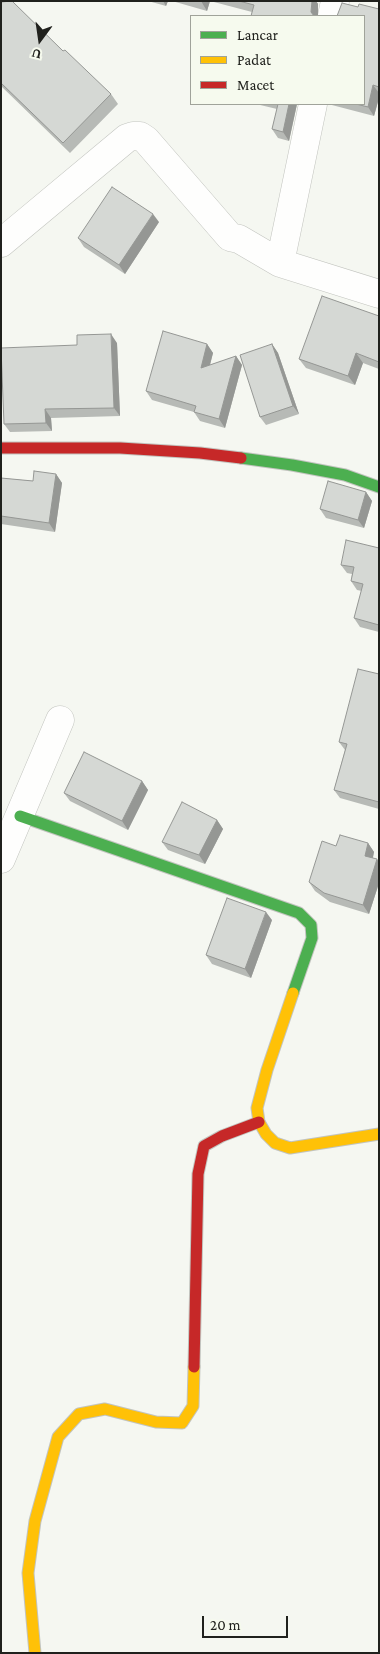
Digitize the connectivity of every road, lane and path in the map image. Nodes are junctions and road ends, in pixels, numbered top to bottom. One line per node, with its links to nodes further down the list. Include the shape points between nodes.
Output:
1 (335, 1): 2 (street)
2 (332, 15)
3 (314, 105): 5 (street)
4 (1, 243): 5 (street, via 127,138 140,136 230,237)
5 (280, 262): 6 (street)
6 (379, 294)
7 (1, 448): 8 (street, via 120,448 200,453 345,475)
8 (379, 487)
9 (60, 720): 10 (street)
10 (20, 816): 11 (street); 12 (street, via 300,913 311,925 312,938 262,1089 257,1108)
11 (1, 859)
12 (259, 1122): 13 (street, via 275,1143 290,1148); 14 (street, via 204,1146 198,1174 193,1406 182,1423 156,1422 105,1409 79,1414 58,1437 35,1521 28,1573)
13 (379, 1134)
14 (35, 1653)

